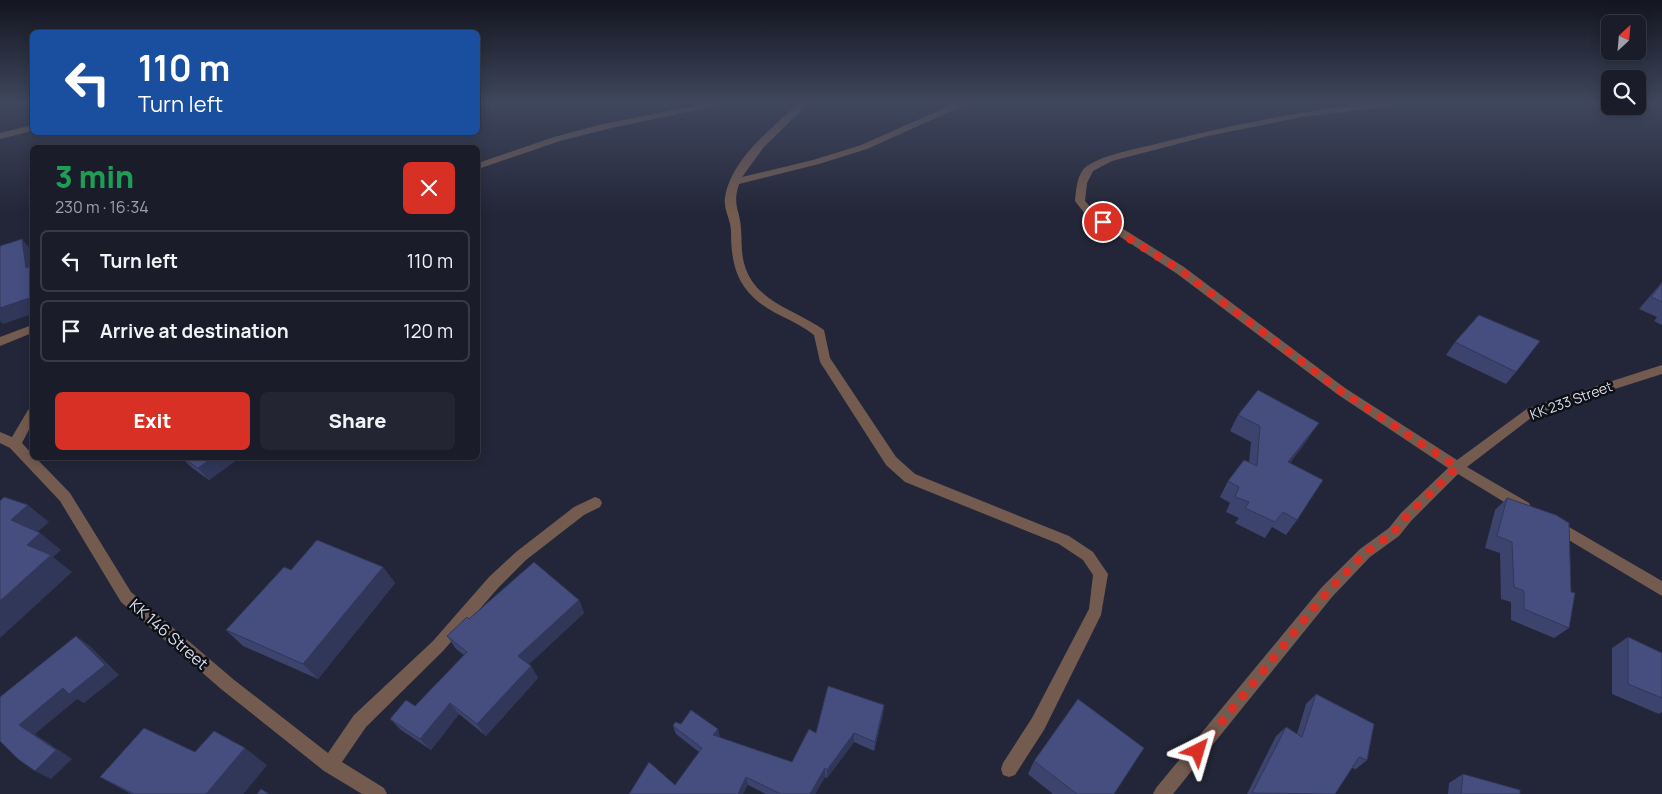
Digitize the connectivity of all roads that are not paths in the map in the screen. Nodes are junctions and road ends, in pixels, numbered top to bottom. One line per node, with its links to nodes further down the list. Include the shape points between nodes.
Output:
1 (554, 140): 5 (street)
2 (766, 140): 6 (street, via 740,170)
3 (879, 140): 6 (street, via 828,159)
4 (1176, 140): 15 (street, via 1108,158 1089,169 1082,183 1080,201 1089,212 1180,270 1341,391)
5 (480, 165)
6 (735, 182): 19 (street, via 729,198 736,222 735,253 742,276 756,294 820,332 824,359 895,465 910,478 1064,540 1088,556 1102,574 1096,610 1038,724)
7 (30, 330): 8 (street)
8 (0, 342)
9 (1662, 369): 15 (street, KK 233 Street, via 1532,412)
10 (30, 417): 12 (street)
11 (0, 437): 12 (street, KK 146 Street)
12 (15, 444): 13 (street, KK 146 Street)
13 (30, 460)
14 (30, 460): 18 (street, KK 146 Street, via 65,497 126,596 227,684)
15 (1457, 467): 17 (street); 21 (street, KK 233 Street, via 1394,532 1365,553 1327,592)
16 (595, 503): 18 (street, via 579,511 521,556 494,582 438,646 360,721)
17 (1662, 589)
18 (330, 765): 20 (street, KK 146 Street)
19 (1009, 769)
20 (378, 794)
21 (1162, 794)

